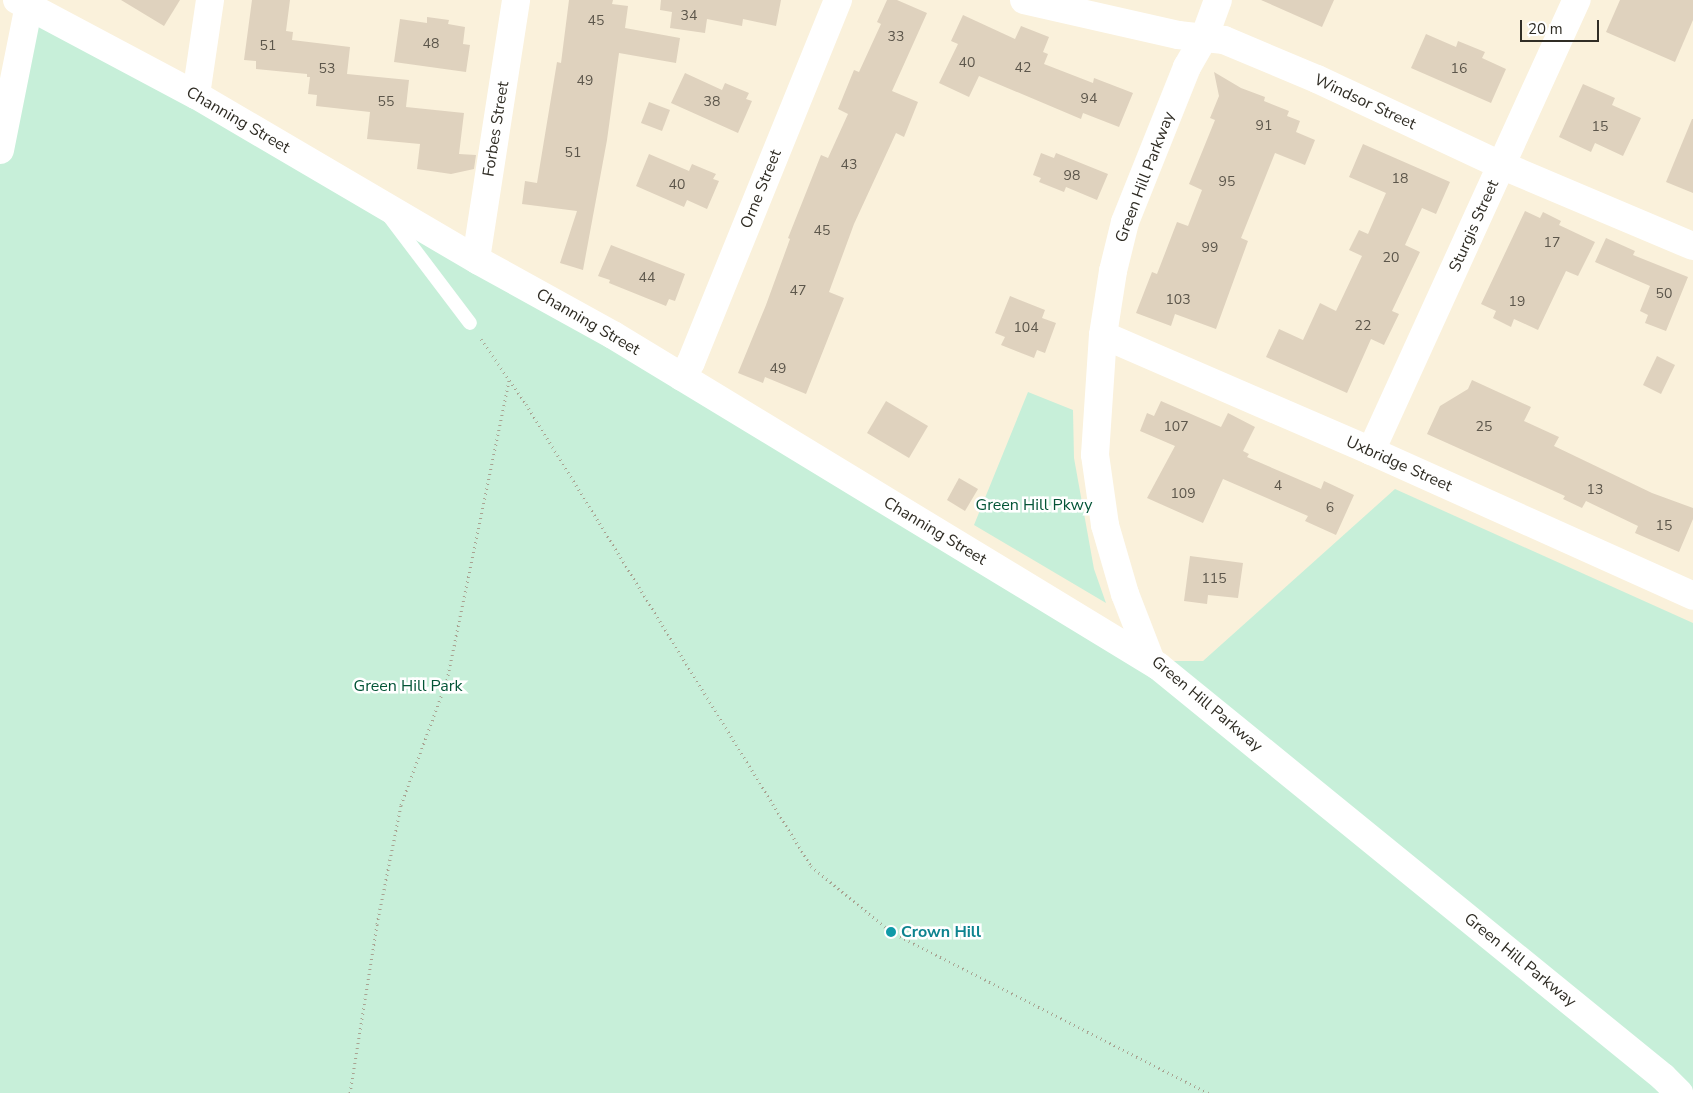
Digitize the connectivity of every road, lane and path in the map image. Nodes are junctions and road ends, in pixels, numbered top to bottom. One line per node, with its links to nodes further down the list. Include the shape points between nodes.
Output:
1 (210, 0): 9 (street)
2 (516, 0): 14 (street, Forbes Street)
3 (838, 0): 17 (street, Orne Street, via 691,362)
4 (1024, 0): 8 (street, Windsor Street)
5 (1218, 0): 8 (street, Green Hill Parkway)
6 (1577, 0): 11 (street, Sturgis Street)
7 (23, 3): 9 (street, Channing Street); 10 (street)
8 (1204, 38): 11 (street, Windsor Street, via 1224,40 1317,79); 16 (street, Green Hill Parkway, via 1187,68 1125,222 1112,272)
9 (196, 96): 12 (street, Channing Street)
10 (0, 150)
11 (1501, 165): 13 (street, Windsor Street); 19 (street, Sturgis Street)
12 (378, 200): 14 (street, Channing Street); 15 (lane)
13 (1693, 246)
14 (476, 259): 17 (street, Channing Street)
15 (470, 323): 18 (path)
16 (1103, 335): 19 (street, Uxbridge Street); 21 (street, Green Hill Parkway, via 1095,455 1105,525 1124,594)
17 (682, 377): 21 (street, Channing Street)
18 (509, 380): 22 (path, via 447,680 401,806 377,924); 23 (path, via 811,866 891,932)
19 (1371, 451): 20 (street, Uxbridge Street)
20 (1693, 596)
21 (1151, 661): 24 (street, Green Hill Parkway)
22 (350, 1093)
23 (1208, 1093)
24 (1679, 1093)

